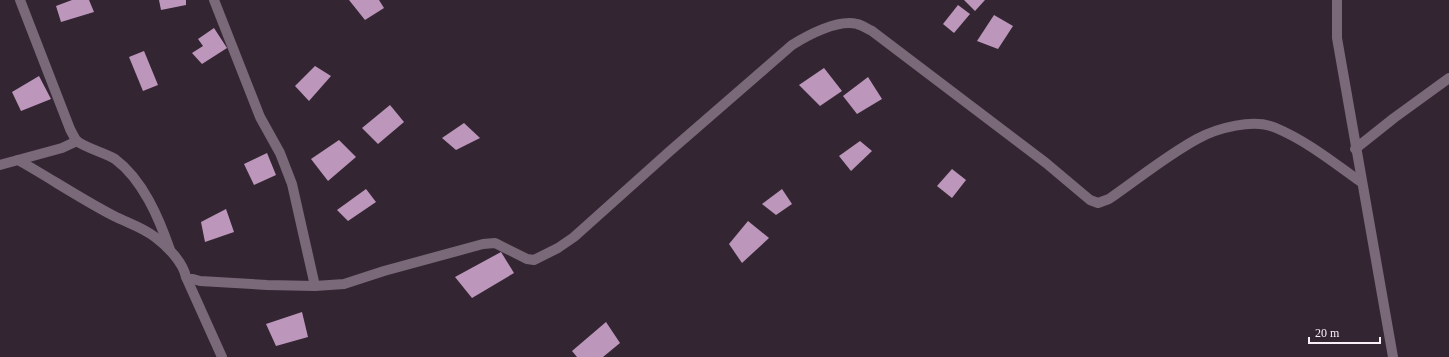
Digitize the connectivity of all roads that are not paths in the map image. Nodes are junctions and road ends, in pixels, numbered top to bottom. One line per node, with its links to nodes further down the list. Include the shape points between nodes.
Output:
1 (20, 0): 5 (street)
2 (214, 0): 12 (street, via 260,116 280,153 292,184)
3 (1337, 0): 6 (street, via 1337,38)
4 (1449, 78): 6 (street)
5 (77, 141): 7 (street, via 62,148); 10 (street, via 114,159 129,171 145,194)
6 (1356, 149): 9 (street)
7 (18, 160): 8 (street); 10 (street, via 114,216 137,226 155,237)
8 (0, 165)
9 (1361, 182): 12 (street, via 1305,143 1281,130 1251,123 1225,128 1198,138 1109,199 1098,203 1090,200 1046,163 872,31 856,24 836,25 809,35 792,45 574,237 542,257 526,259 495,243 483,244 344,284); 14 (street)
10 (171, 252): 11 (street, via 185,270)
11 (186, 277): 12 (street, via 200,281 267,286); 13 (street)
12 (315, 286)
13 (222, 357)
14 (1393, 357)

